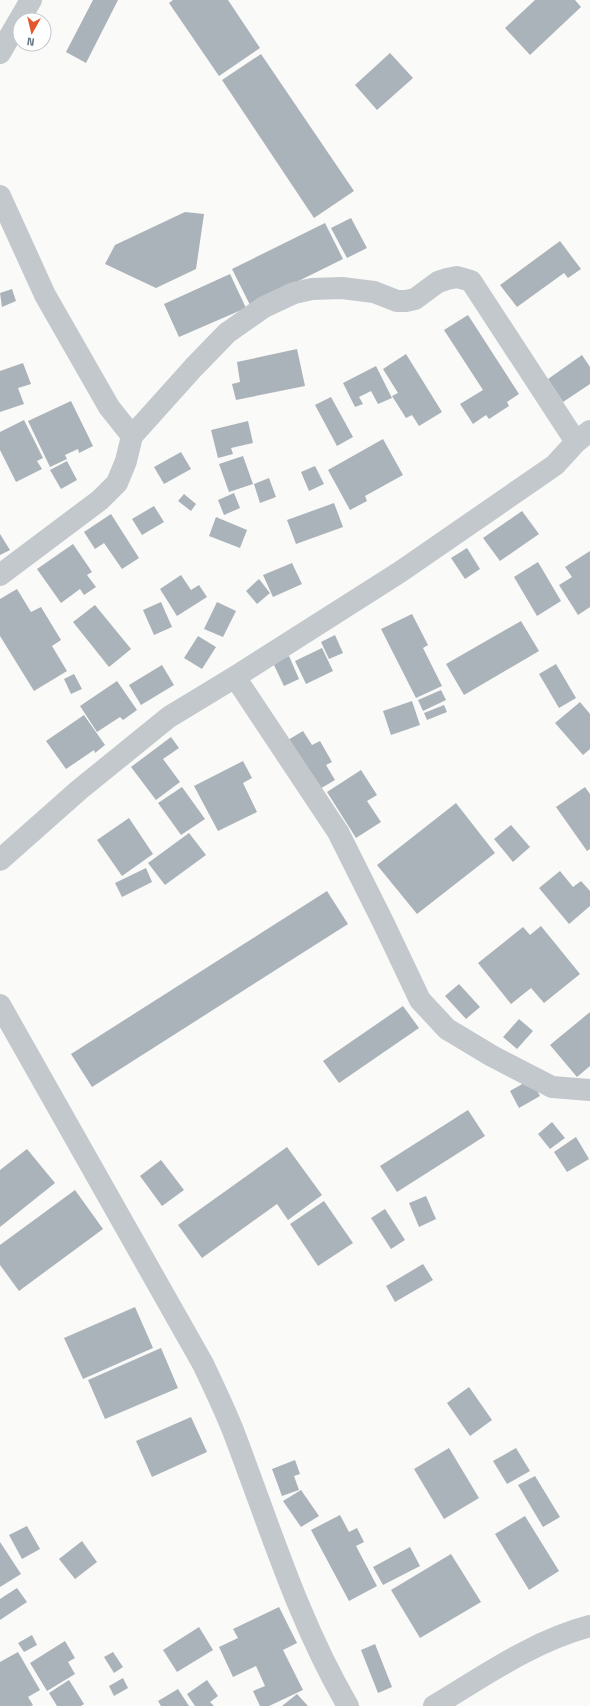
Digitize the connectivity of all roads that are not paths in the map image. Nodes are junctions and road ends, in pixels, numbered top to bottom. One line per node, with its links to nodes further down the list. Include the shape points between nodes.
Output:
1 (31, 0): 2 (street)
2 (0, 53)
3 (0, 196): 4 (street, via 45,295 109,407)
4 (132, 436): 5 (street, via 227,333 264,307 294,293 312,289 342,288 374,292 406,302 415,299 438,282 457,277 471,281); 6 (street, via 117,483 100,500)
5 (583, 436): 7 (street, via 555,465 413,563)
6 (0, 575)
7 (235, 677): 8 (street, via 169,717 79,790); 10 (street, via 338,832 420,1000 447,1029 492,1056 552,1087)
8 (0, 860)
9 (0, 1006): 12 (street, via 203,1364 231,1426 292,1589 332,1679)
10 (590, 1090)
11 (590, 1626): 13 (street, via 558,1636 518,1656)
12 (348, 1706)
13 (434, 1706)

